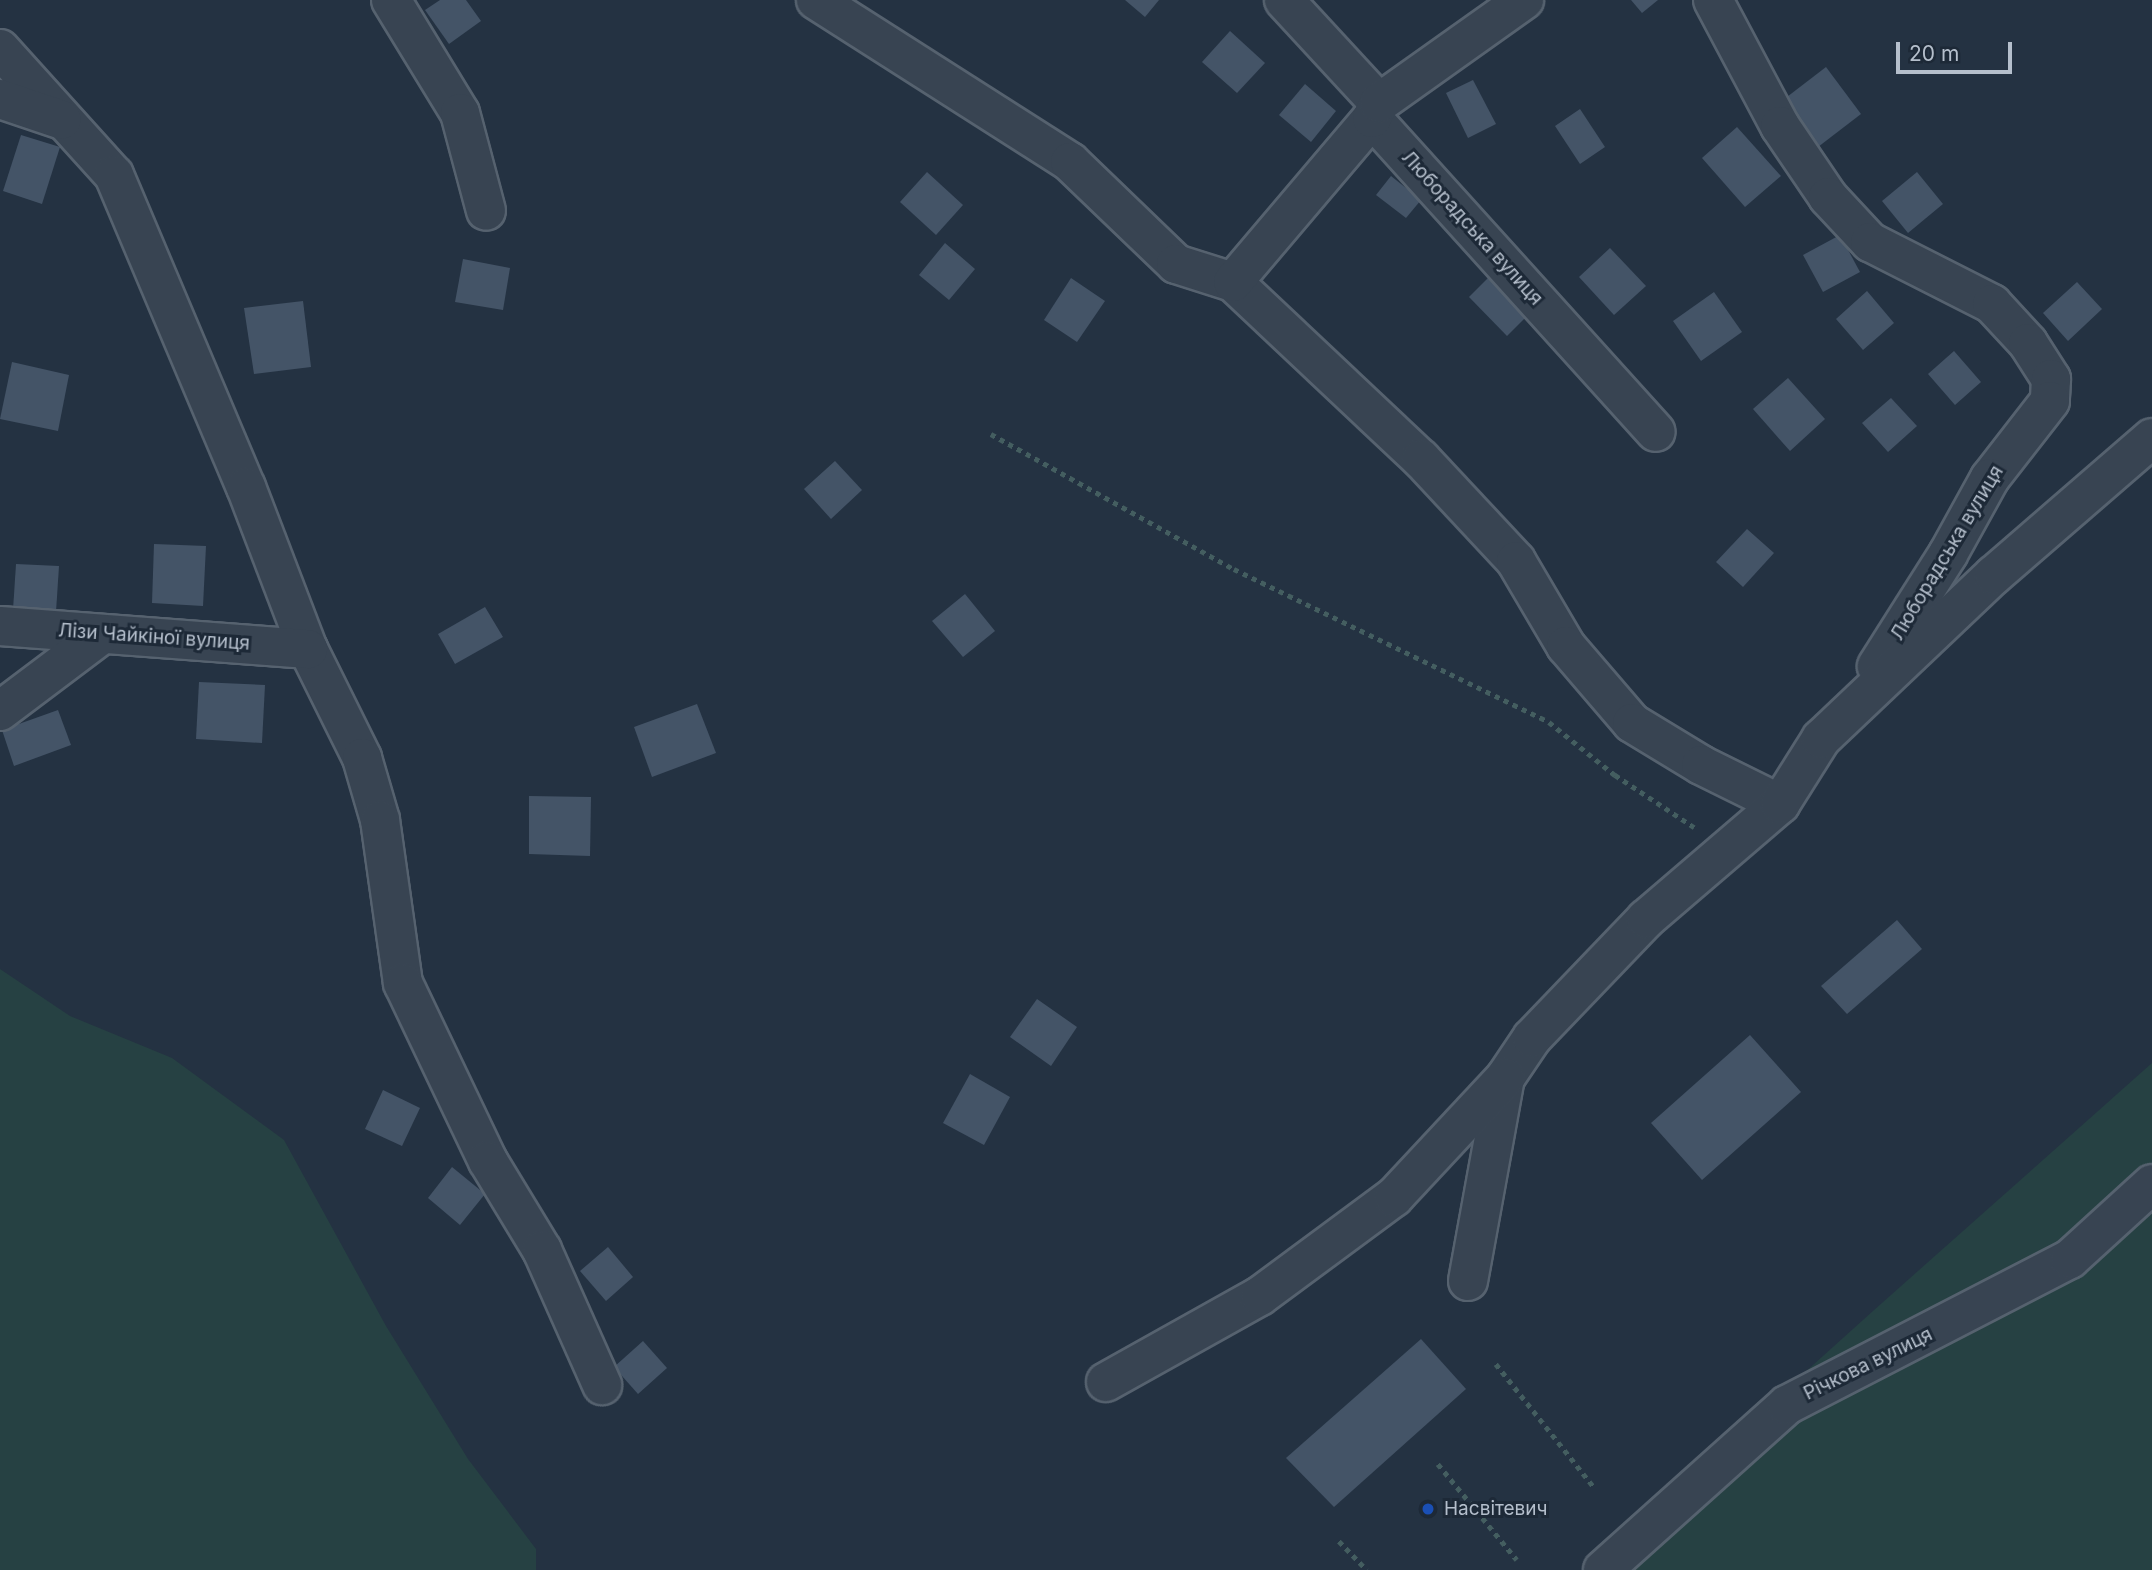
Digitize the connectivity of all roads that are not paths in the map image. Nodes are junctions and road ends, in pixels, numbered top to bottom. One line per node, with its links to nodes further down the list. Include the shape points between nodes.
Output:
1 (391, 0): 10 (street, via 460,113)
2 (816, 0): 11 (street, via 1070,162 1176,264)
3 (1284, 0): 8 (street, Люборадська вулиця)
4 (1524, 0): 8 (street)
5 (1713, 0): 18 (street, Люборадська вулиця, via 1780,126 1828,197 1870,242 1992,304 2028,343 2051,379 2050,401 1990,478 1884,656)
6 (0, 50): 9 (street)
7 (0, 99): 9 (street)
8 (1375, 111): 11 (street); 12 (street, Люборадська вулиця)
9 (68, 122): 16 (street, via 114,176 246,488)
10 (486, 211)
11 (1233, 282): 19 (street, via 1421,459 1516,561 1566,646 1632,723 1701,765)
12 (1656, 432)
13 (2152, 438): 18 (street, via 1994,575)
14 (0, 626): 15 (street, Лізи Чайкіної вулиця)
15 (102, 634): 16 (street, Лізи Чайкіної вулиця); 17 (street)
16 (308, 649): 24 (street, via 362,758 380,820 403,982 488,1161 542,1250)
17 (0, 711)
18 (1821, 740): 19 (street)
19 (1780, 804): 20 (street, via 1646,919 1573,992)
20 (1505, 1078): 22 (street); 23 (street, via 1394,1197 1260,1296)
21 (2152, 1184): 25 (street, Річкова вулиця, via 2070,1259 1787,1405)
22 (1468, 1280)
23 (1106, 1382)
24 (603, 1385)
25 (1603, 1570)

